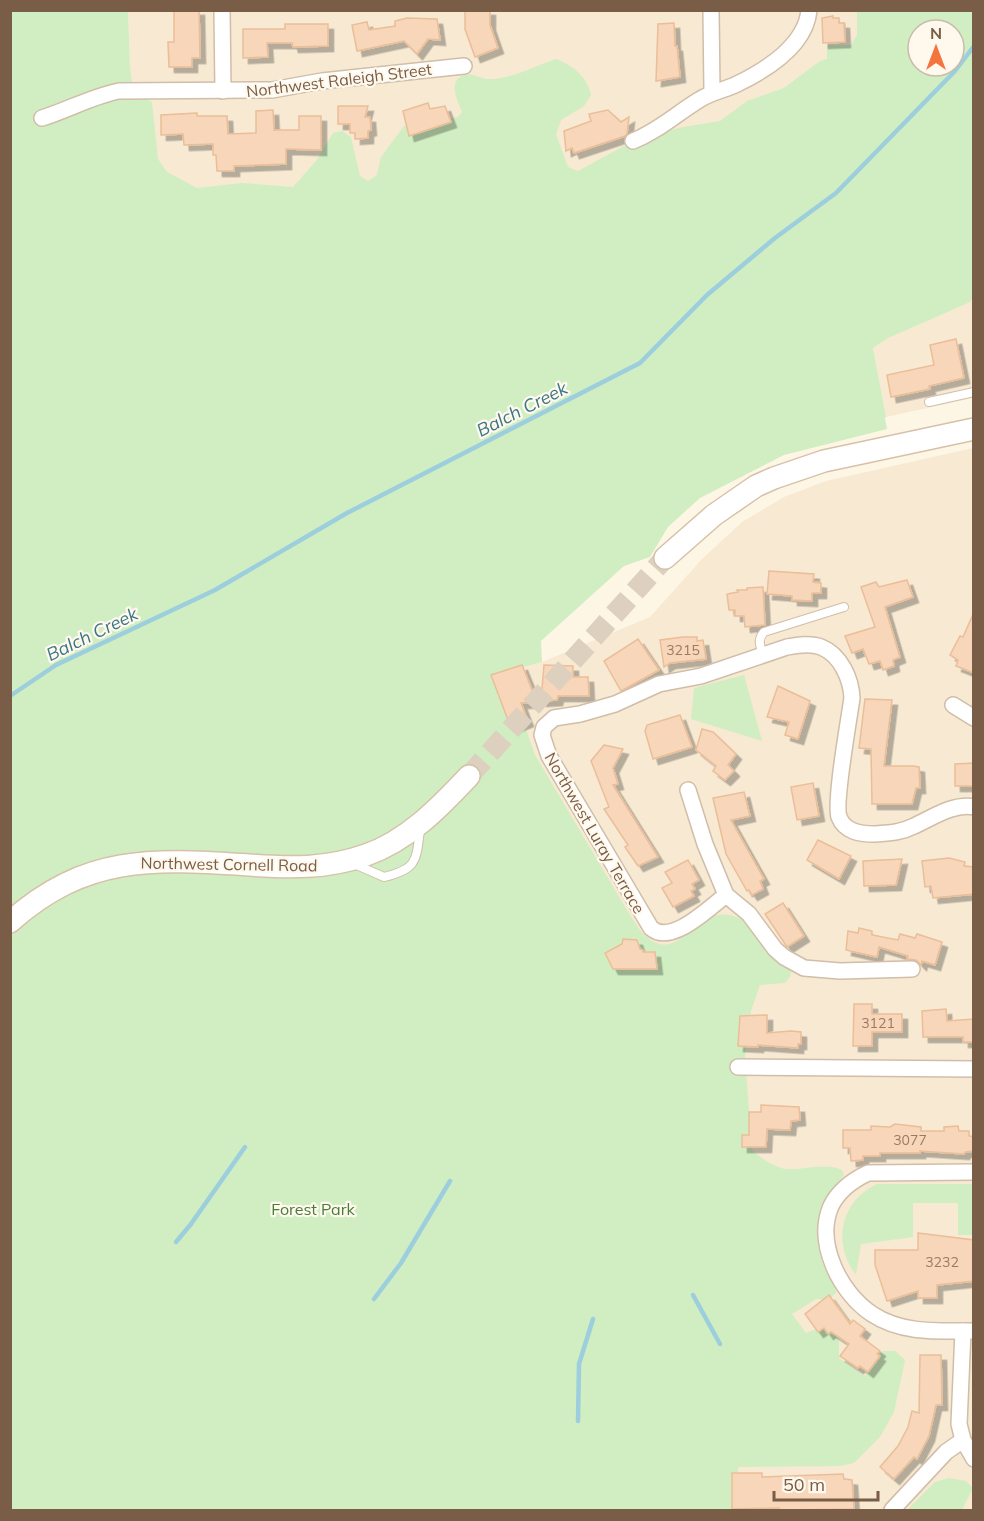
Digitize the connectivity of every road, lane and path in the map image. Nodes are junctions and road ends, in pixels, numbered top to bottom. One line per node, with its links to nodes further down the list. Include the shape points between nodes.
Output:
1 (222, 10): 5 (street)
2 (711, 10): 6 (street)
3 (809, 12): 6 (street, via 800,36 783,54 737,84)
4 (464, 66): 5 (street, Northwest Raleigh Street, via 272,90)
5 (223, 91): 7 (street, Northwest Raleigh Street, via 119,91)
6 (712, 92): 8 (street, via 659,129)
7 (42, 118)
8 (633, 141)
9 (974, 392): 10 (lane)
10 (929, 402)
11 (974, 429): 12 (main road, via 841,457 774,478 714,514)
12 (665, 558)
13 (844, 607): 14 (lane, via 764,632 759,638)
14 (763, 655): 19 (street, Northwest Luray Terrace, via 787,647 820,647 829,652 848,676 852,698 839,816 848,828 864,834 900,833 955,807); 22 (street, Northwest Luray Terrace, via 701,676 659,684 615,704 554,718 542,735 549,756 655,931 672,933)
15 (953, 705): 16 (street)
16 (974, 718)
17 (469, 776): 20 (main road, Northwest Cornell Road)
18 (688, 790): 22 (street)
19 (974, 807)
20 (421, 823): 21 (main road, Northwest Cornell Road, via 368,855); 21 (lane, via 416,858 410,866 384,877)
21 (348, 861): 23 (main road, Northwest Cornell Road, via 295,868 181,861 132,863 57,888)
22 (726, 895): 24 (street, via 749,914 775,949 797,966 840,971)
23 (10, 922)
24 (912, 969)
25 (738, 1067): 26 (street)
26 (974, 1069)
27 (974, 1172): 28 (street, via 868,1173 837,1197 827,1228 828,1247 843,1286 872,1314 904,1329)
28 (968, 1331): 29 (street, via 959,1424)
29 (963, 1440): 30 (street); 31 (street, via 946,1452)
30 (974, 1459)
31 (892, 1510)

